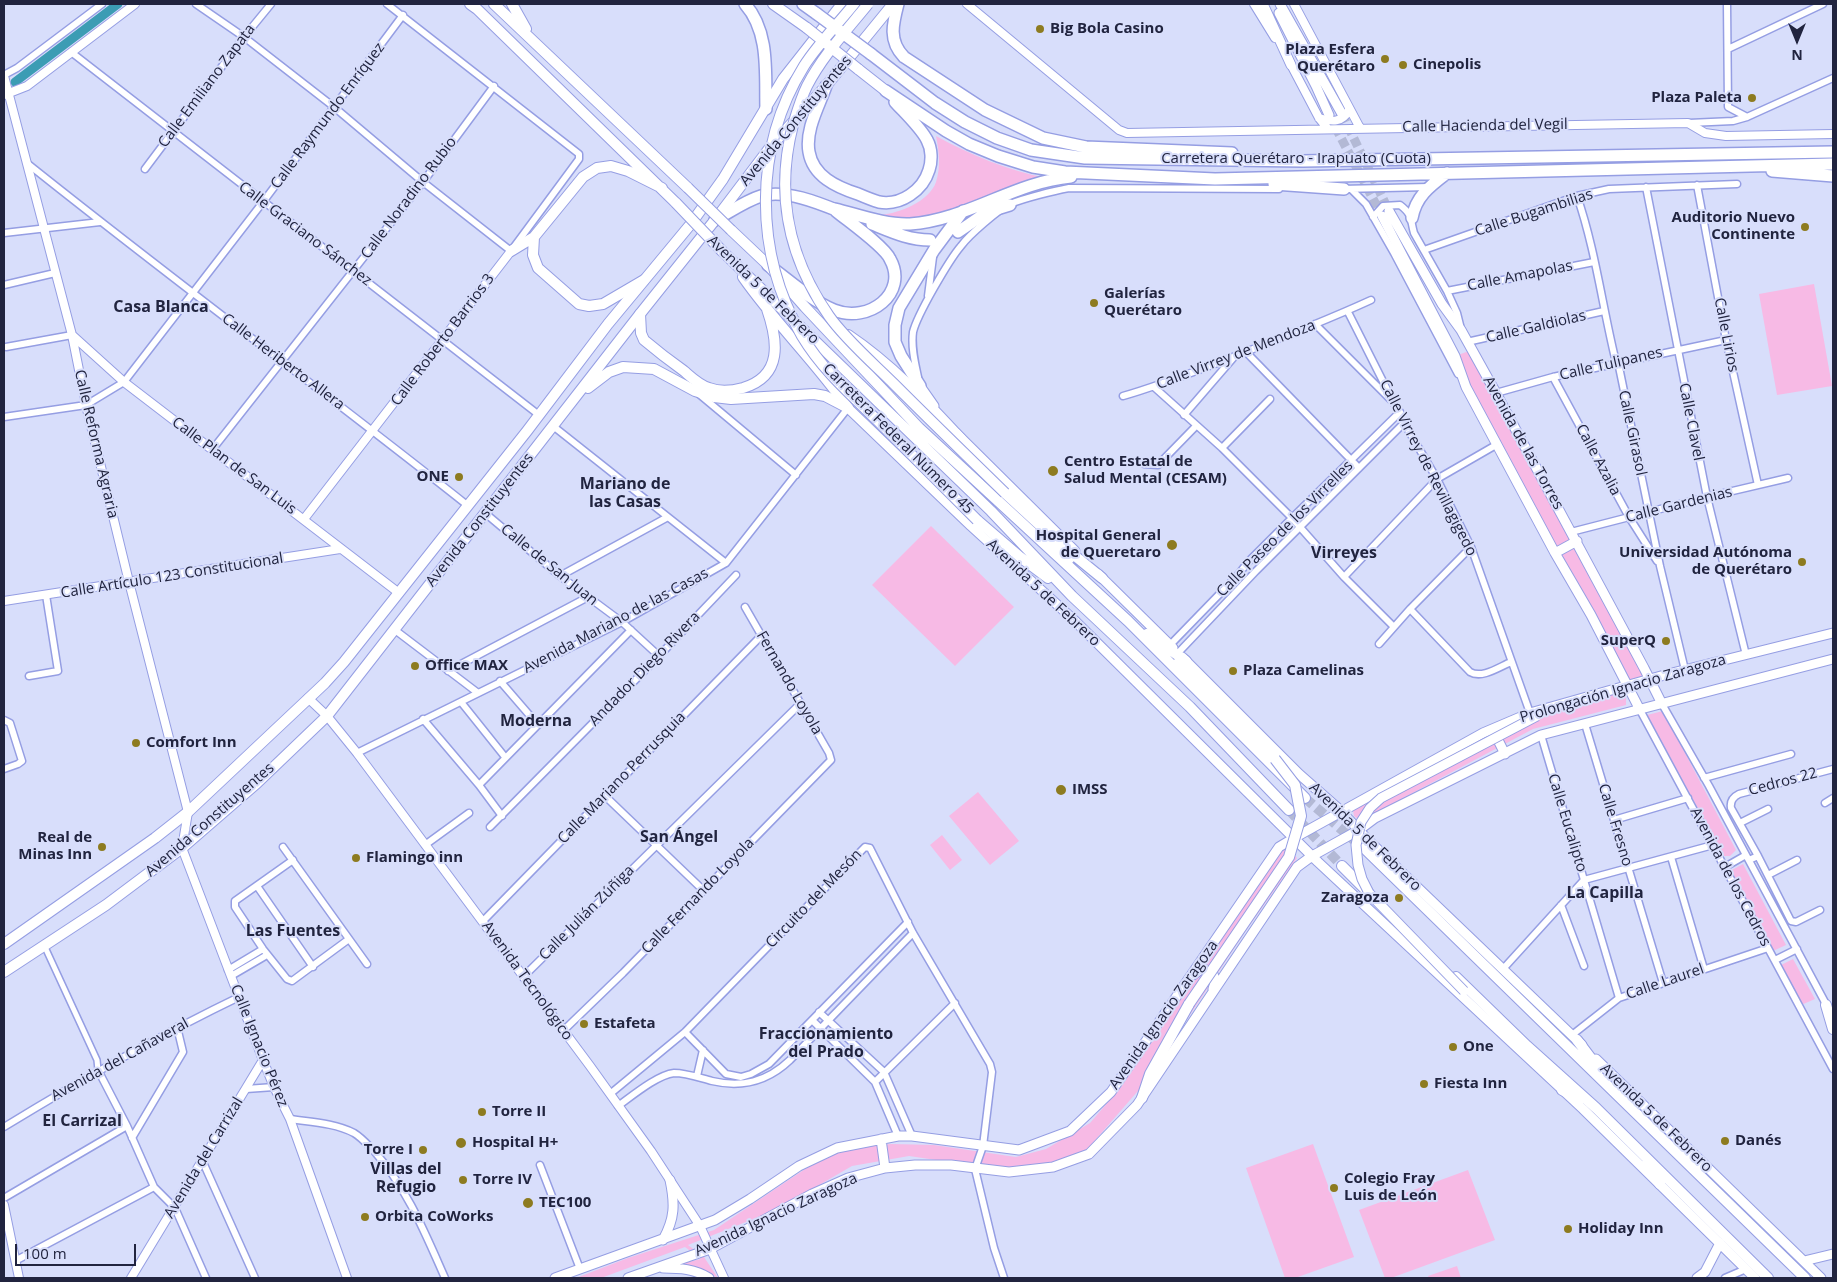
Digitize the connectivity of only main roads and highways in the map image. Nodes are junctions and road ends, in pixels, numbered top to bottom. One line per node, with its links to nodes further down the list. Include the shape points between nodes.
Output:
1 (470, 4): 34 (main road, Avenida 5 de Febrero)
2 (494, 4): 18 (main road, Avenida 5 de Febrero)
3 (512, 4): 18 (main road)
4 (745, 4): 23 (highway, via 756,19 764,51)
5 (772, 4): 22 (main road, bridge)
6 (803, 4): 27 (highway, Carretera Querétaro - Irapuato (Cuota), bridge, via 935,103 997,138 1031,150 1085,158)
7 (842, 4): 23 (main road, Avenida Constituyentes, via 783,79)
8 (854, 4): 60 (main road, Carretera Federal Número 45, bridge, via 805,64 783,106 769,157 766,229 780,288 802,337 844,390 977,520)
9 (868, 4): 55 (main road, bridge, via 819,64 798,108 785,167 789,232 803,271 829,317 871,362)
10 (893, 4): 21 (main road, Avenida Constituyentes)
11 (898, 4): 27 (highway, via 892,32 896,47 904,57 985,110 1043,138 1086,147 1229,152)
12 (1263, 4): 20 (main road)
13 (1268, 4): 19 (main road)
14 (1274, 4): 19 (main road)
15 (1280, 4): 17 (main road)
16 (1286, 4): 17 (main road)
17 (1299, 37): 24 (main road)
18 (532, 39): 46 (main road, Avenida 5 de Febrero, bridge)
19 (1300, 56): 25 (main road)
20 (1291, 65)
21 (826, 86): 22 (highway, via 809,139 809,153 814,166 824,177 846,190 880,202 901,200 919,187 931,161 927,139); 40 (main road, Avenida Constituyentes, via 771,146)
22 (886, 92): 31 (highway, Carretera Querétaro - Irapuato (Cuota), via 946,131 998,156 1057,171)
23 (766, 109): 47 (main road, Avenida Constituyentes, via 723,179)
24 (1346, 112)
25 (1329, 116)
26 (1833, 152): 27 (highway, Carretera Querétaro - Irapuato (Cuota))
27 (1303, 161)
28 (1833, 164): 29 (highway, Carretera Querétaro - Irapuato (Cuota))
29 (1731, 166): 30 (highway, Carretera Querétaro - Irapuato (Cuota)); 32 (highway)
30 (1447, 173): 33 (highway, Carretera Querétaro - Irapuato (Cuota)); 39 (highway, via 1429,187 1414,207)
31 (1099, 174): 33 (highway, Carretera Querétaro - Irapuato (Cuota)); 38 (highway, via 1042,182)
32 (1833, 176)
33 (1215, 179): 35 (highway)
34 (662, 188): 42 (main road, via 628,171 610,166 596,168 582,177); 45 (main road, Avenida 5 de Febrero, bridge)
35 (1348, 190)
36 (1010, 205): 41 (highway, via 987,212)
37 (835, 209): 38 (highway, via 908,224); 40 (highway, via 775,194 748,201); 43 (highway); 46 (highway, via 884,250 893,264 891,289 880,305 854,315 835,310 815,300)
38 (963, 211): 43 (highway)
39 (1412, 218)
40 (715, 220): 50 (main road, Avenida Constituyentes)
41 (958, 232)
42 (534, 238): 44 (main road); 47 (main road, via 533,255 538,268 579,304 603,304)
43 (932, 245): 51 (highway, via 899,308 894,325 895,342)
44 (511, 251)
45 (731, 259): 49 (main road); 60 (main road, Avenida 5 de Febrero, via 991,511)
46 (768, 264): 48 (main road, Avenida 5 de Febrero)
47 (644, 280): 80 (main road, Avenida Constituyentes, via 344,662 188,812)
48 (805, 307): 54 (main road, via 864,346 898,374); 59 (main road, Avenida 5 de Febrero, via 919,428)
49 (767, 309): 50 (main road, via 776,344 771,366 757,382 730,391 702,386 644,340); 53 (main road)
50 (640, 314): 52 (main road, Avenida Constituyentes)
51 (920, 386): 54 (main road, Avenida 5 de Febrero)
52 (576, 398): 53 (main road, via 609,372 623,367 654,370 695,392 714,397 731,399 814,394 826,396); 81 (main road, Avenida Constituyentes, via 327,716 182,848 106,905)
53 (848, 408): 76 (main road, Avenida 5 de Febrero, via 970,526 1074,620)
54 (960, 439): 58 (main road, Avenida 5 de Febrero)
55 (1043, 528): 58 (main road); 59 (main road)
56 (1577, 541): 57 (main road); 57 (main road, Avenida de las Torres, via 1461,330 1382,214 1455,356 1466,387); 65 (main road, Avenida de las Torres)
57 (1555, 553): 66 (main road, Avenida de las Torres)
58 (1102, 578): 64 (main road, Avenida 5 de Febrero)
59 (1092, 587): 61 (main road, Avenida 5 de Febrero)
60 (1072, 596): 73 (main road, Avenida 5 de Febrero, via 1190,707)
61 (1128, 620): 64 (main road); 72 (main road, Avenida 5 de Febrero); 90 (main road, bridge, via 1190,674 1275,759 1294,785 1301,816 1289,857 1176,1025 1150,1074)
62 (1833, 633): 65 (main road, Prolongación Ignacio Zaragoza)
63 (1833, 659): 67 (main road, Prolongación Ignacio Zaragoza)
64 (1186, 661): 74 (main road, Avenida 5 de Febrero, via 1299,774)
65 (1649, 679): 66 (main road, Prolongación Ignacio Zaragoza); 67 (main road, Avenida de los Cedros)
66 (1627, 685): 68 (main road, Avenida de los Cedros); 69 (main road, Prolongación Ignacio Zaragoza)
67 (1662, 704): 68 (main road, Prolongación Ignacio Zaragoza)
68 (1640, 710): 71 (main road, Prolongación Ignacio Zaragoza, via 1541,735)
69 (1533, 714): 70 (main road, Prolongación Ignacio Zaragoza); 85 (main road, bridge, via 1381,798 1361,822 1356,845 1358,865 1369,893)
70 (1492, 729): 71 (main road); 74 (main road, Prolongación Ignacio Zaragoza)
71 (1505, 754): 75 (main road, Prolongación Ignacio Zaragoza, via 1404,802)
72 (1305, 798)
73 (1289, 810)
74 (1341, 811): 75 (main road, Avenida 5 de Febrero); 76 (main road, Avenida Ignacio Zaragoza)
75 (1359, 830): 78 (main road, Avenida Ignacio Zaragoza); 87 (main road, Avenida 5 de Febrero)
76 (1294, 838): 78 (main road, Avenida 5 de Febrero); 82 (main road, Avenida Ignacio Zaragoza, via 1279,847)
77 (1364, 848): 89 (main road, Avenida 5 de Febrero)
78 (1312, 856): 83 (main road, Avenida Ignacio Zaragoza, via 1297,867); 85 (main road, Avenida 5 de Febrero)
79 (1342, 866): 91 (main road, via 1526,1046)
80 (4, 944)
81 (4, 972)
82 (1186, 983): 83 (main road, via 1197,971 1208,970 1214,976); 92 (main road, Avenida Ignacio Zaragoza, via 1111,1092 1070,1131 1020,1150 912,1136)
83 (1212, 991): 90 (main road, Avenida Ignacio Zaragoza)
84 (1826, 1005): 86 (main road)
85 (1497, 1028): 88 (main road, Avenida 5 de Febrero)
86 (1833, 1029)
87 (1574, 1037): 89 (main road); 96 (main road, Avenida 5 de Febrero)
88 (1562, 1090): 91 (main road); 98 (main road, Avenida 5 de Febrero)
89 (1617, 1094): 93 (main road, Avenida 5 de Febrero)
90 (1142, 1098): 95 (main road, Avenida Ignacio Zaragoza, via 1089,1154 1046,1168 1009,1172 952,1165)
91 (1596, 1108): 94 (main road)
92 (881, 1139): 95 (main road); 99 (main road, Avenida Ignacio Zaragoza, via 837,1148 799,1166 715,1220)
93 (1664, 1140): 96 (main road); 111 (main road, Avenida 5 de Febrero)
94 (1640, 1151): 98 (main road); 110 (main road)
95 (885, 1168): 103 (main road, Avenida Ignacio Zaragoza, via 848,1178 710,1249)
96 (1707, 1168): 102 (main road, Avenida 5 de Febrero)
97 (670, 1180): 99 (main road, via 673,1219)
98 (1660, 1184): 100 (main road, Avenida 5 de Febrero)
99 (662, 1240): 104 (main road, Avenida Ignacio Zaragoza)
100 (1720, 1243): 107 (main road, via 1705,1272); 108 (main road, Avenida 5 de Febrero); 109 (main road)
101 (1833, 1254): 102 (main road)
102 (1804, 1261): 112 (main road, Avenida 5 de Febrero)
103 (658, 1267): 105 (main road, Avenida Ignacio Zaragoza); 106 (main road, via 684,1269)
104 (555, 1278)
105 (628, 1278)
106 (709, 1278)
107 (1697, 1278)
108 (1755, 1278)
109 (1760, 1278)
110 (1768, 1278)
111 (1805, 1278)
112 (1821, 1278)

